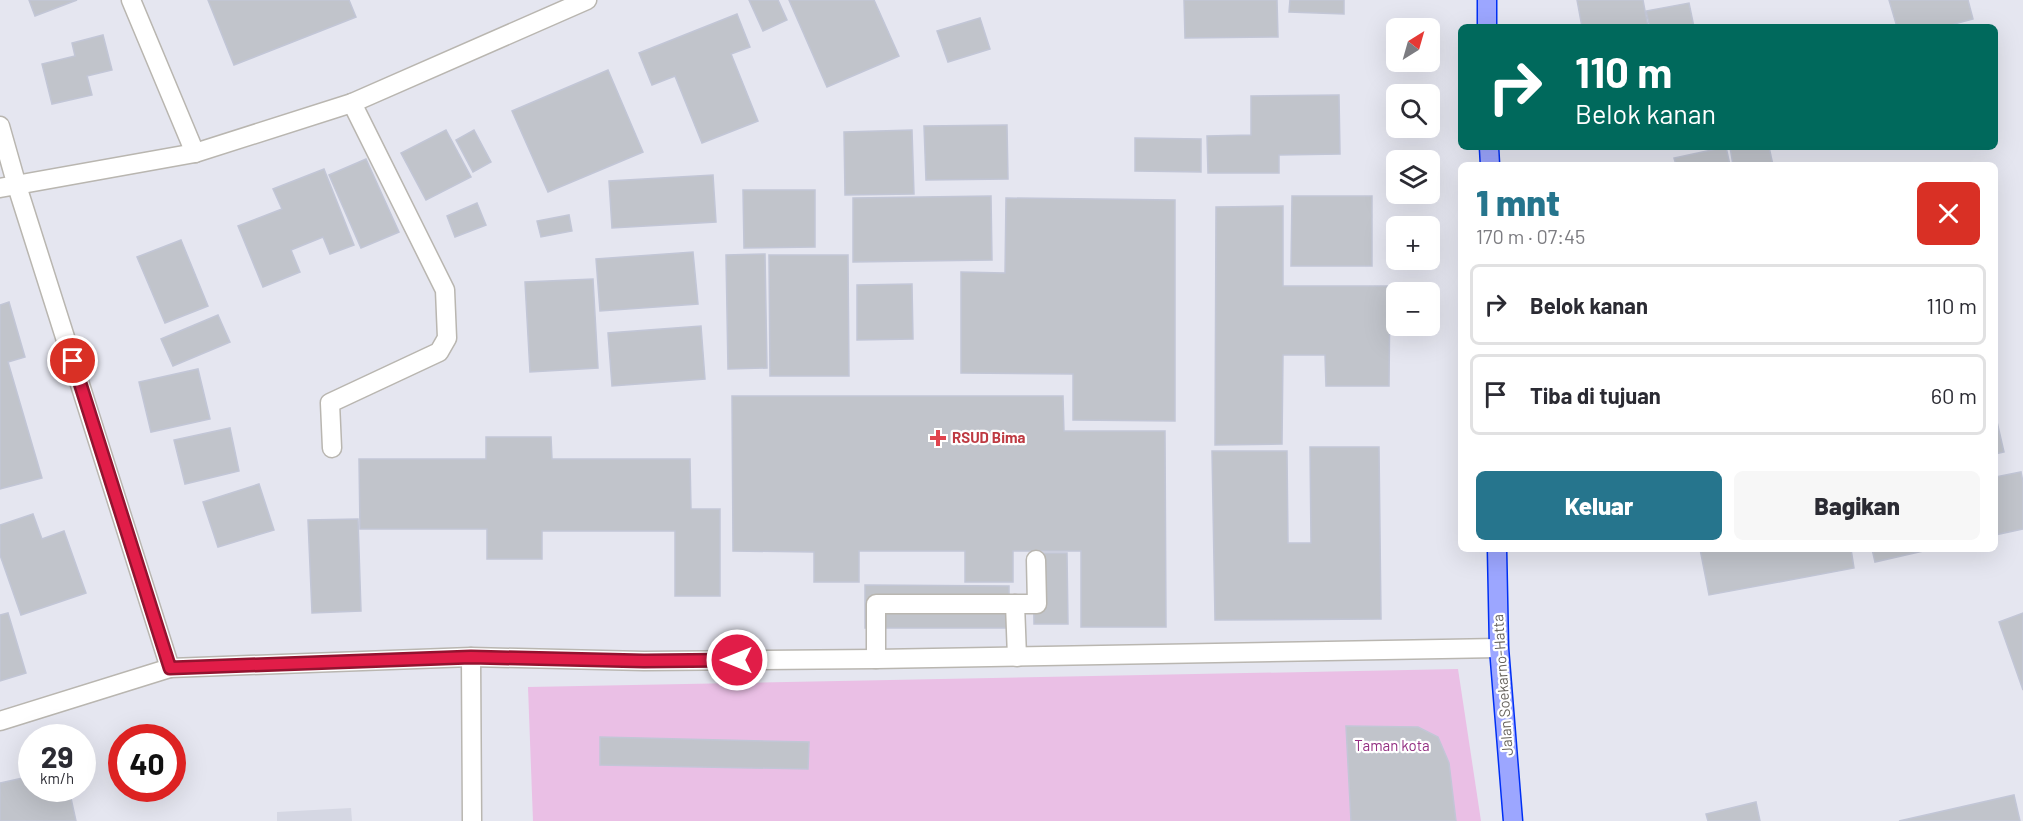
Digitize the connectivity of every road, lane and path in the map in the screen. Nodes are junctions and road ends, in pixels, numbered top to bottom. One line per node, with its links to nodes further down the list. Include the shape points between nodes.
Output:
1 (131, 0): 7 (street)
2 (586, 0): 5 (street)
3 (1487, 0): 4 (highway)
4 (1487, 24)
5 (352, 103): 7 (street); 9 (street, via 446,290 447,338 439,352 330,403)
6 (0, 126): 8 (street)
7 (195, 153): 8 (street)
8 (9, 187): 17 (street)
9 (332, 448)
10 (1497, 552): 13 (highway, Jalan Soekarno-Hatta)
11 (1036, 560): 12 (street, via 1037,604)
12 (1015, 604): 15 (street); 16 (street, via 876,604)
13 (1499, 648): 15 (street); 20 (highway, Jalan Soekarno-Hatta)
14 (471, 657): 16 (street, via 644,661); 17 (street); 19 (street)
15 (1017, 657): 16 (street)
16 (876, 659)
17 (170, 668): 18 (street)
18 (0, 722)
19 (472, 821)
20 (1513, 821)

